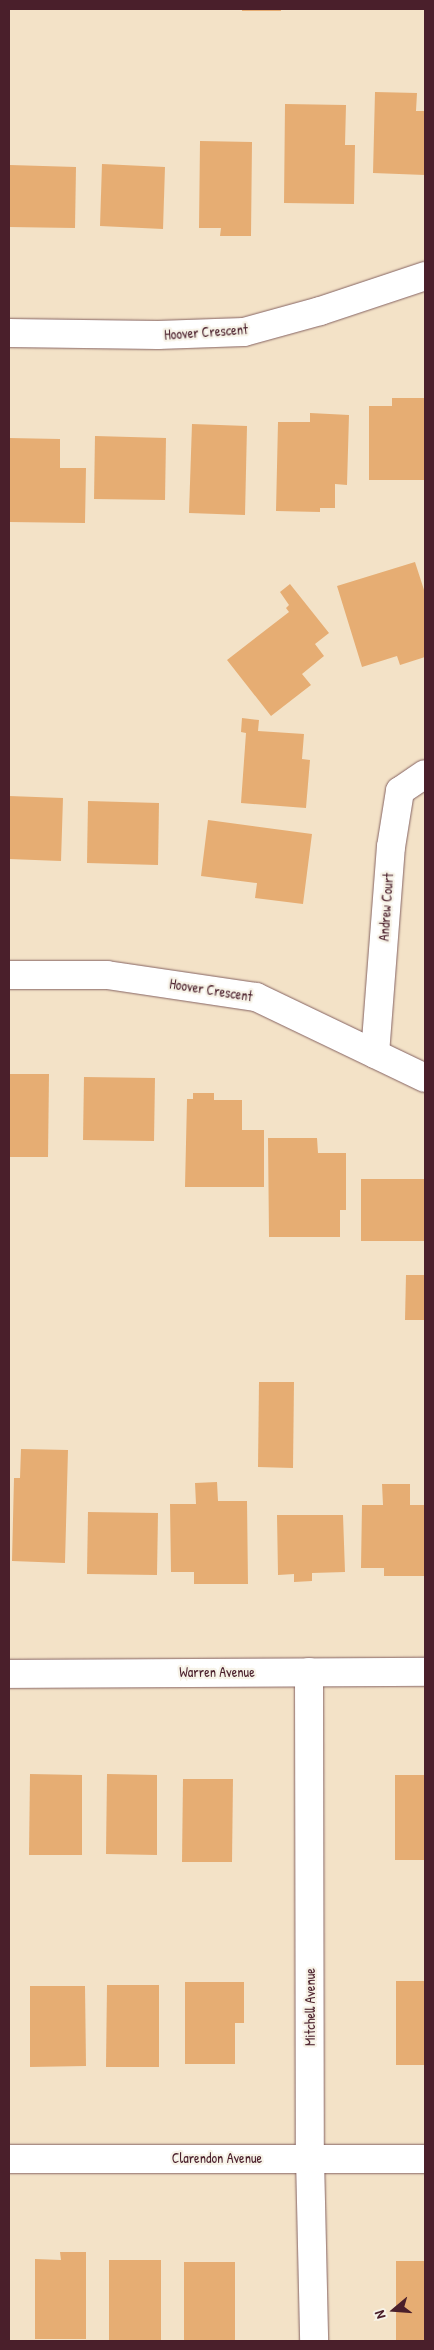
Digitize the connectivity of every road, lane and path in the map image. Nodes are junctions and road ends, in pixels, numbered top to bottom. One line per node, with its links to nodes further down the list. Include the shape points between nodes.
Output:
1 (425, 276): 2 (street, Hoover Crescent, via 244,332 158,335)
2 (9, 333)
3 (425, 774): 5 (street, Andrew Court, via 400,791 391,847)
4 (9, 975): 5 (street, Hoover Crescent, via 107,974 256,996)
5 (375, 1054): 6 (street, Hoover Crescent)
6 (425, 1078)
7 (309, 1672): 8 (street, Warren Avenue); 9 (street, Warren Avenue); 11 (street, Mitchell Avenue)
8 (425, 1672)
9 (9, 1674)
10 (9, 2158): 11 (street, Clarendon Avenue)
11 (310, 2158): 12 (street, Clarendon Avenue); 13 (street, Mitchell Avenue)
12 (425, 2159)
13 (314, 2341)

